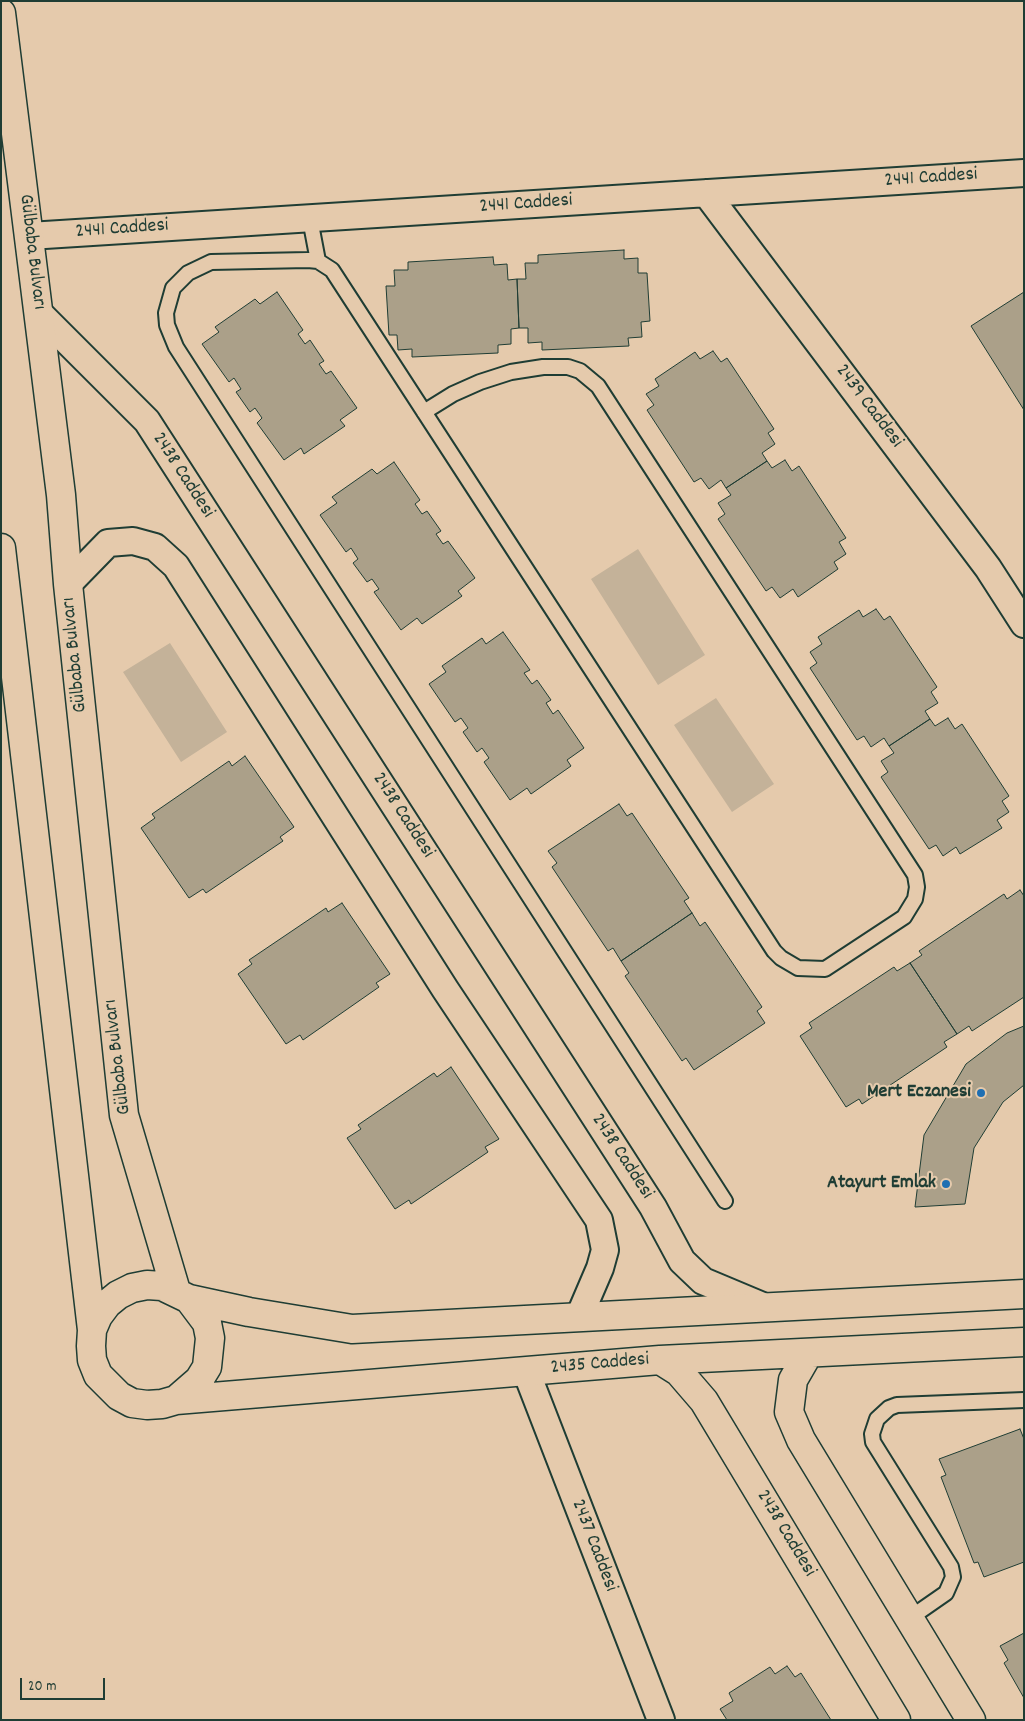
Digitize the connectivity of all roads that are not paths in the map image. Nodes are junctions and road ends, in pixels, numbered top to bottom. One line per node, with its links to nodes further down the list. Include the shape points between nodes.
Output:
1 (1, 13): 5 (street, Gülbaba Bulvarı)
2 (1024, 173): 3 (street, 2441 Caddesi)
3 (706, 193): 4 (street, 2441 Caddesi); 11 (street, 2439 Caddesi, via 988,568)
4 (310, 219): 5 (street, 2441 Caddesi); 6 (lane)
5 (29, 236): 7 (street, Gülbaba Bulvarı)
6 (318, 261): 8 (lane, via 332,270); 12 (lane, via 211,262 199,267 173,288 166,313 170,337)
7 (38, 314): 10 (street, Gülbaba Bulvarı, via 61,496); 15 (street, 2438 Caddesi, via 147,421 653,1207 682,1260 703,1281)
8 (424, 412): 8 (lane, via 781,958 798,968 825,969 904,917 915,899 915,875 598,386 580,371 568,367 543,367 511,372 480,382)
9 (1, 548): 17 (street)
10 (68, 584): 14 (street, Gülbaba Bulvarı, via 124,1115); 16 (street, via 108,543 133,541 156,547 176,566 445,988 599,1220 605,1250)
11 (1024, 624)
12 (725, 1201)
13 (1024, 1294): 15 (street)
14 (182, 1295): 16 (street, via 250,1312 352,1329); 17 (street, via 162,1286 147,1285 125,1291 106,1304); 22 (street, Gülbaba Bulvarı, via 199,1310 207,1323 210,1352 207,1367 199,1380)
15 (765, 1307): 16 (street)
16 (579, 1317)
17 (92, 1330): 22 (street, via 92,1360 98,1375 119,1396 147,1405)
18 (1024, 1342): 19 (street, 2435 Caddesi)
19 (808, 1354): 20 (street, 2435 Caddesi); 24 (street, via 793,1380 789,1412 801,1440)
20 (660, 1360): 21 (street, 2435 Caddesi); 26 (street, 2438 Caddesi, via 679,1372 704,1402)
21 (526, 1372): 22 (street, 2435 Caddesi); 25 (street, 2437 Caddesi)
22 (176, 1400)
23 (1024, 1400): 24 (lane, via 897,1405 877,1419 873,1442 952,1572 951,1586 946,1593)
24 (910, 1618): 27 (street)
25 (660, 1720)
26 (896, 1720)
27 (971, 1720)

